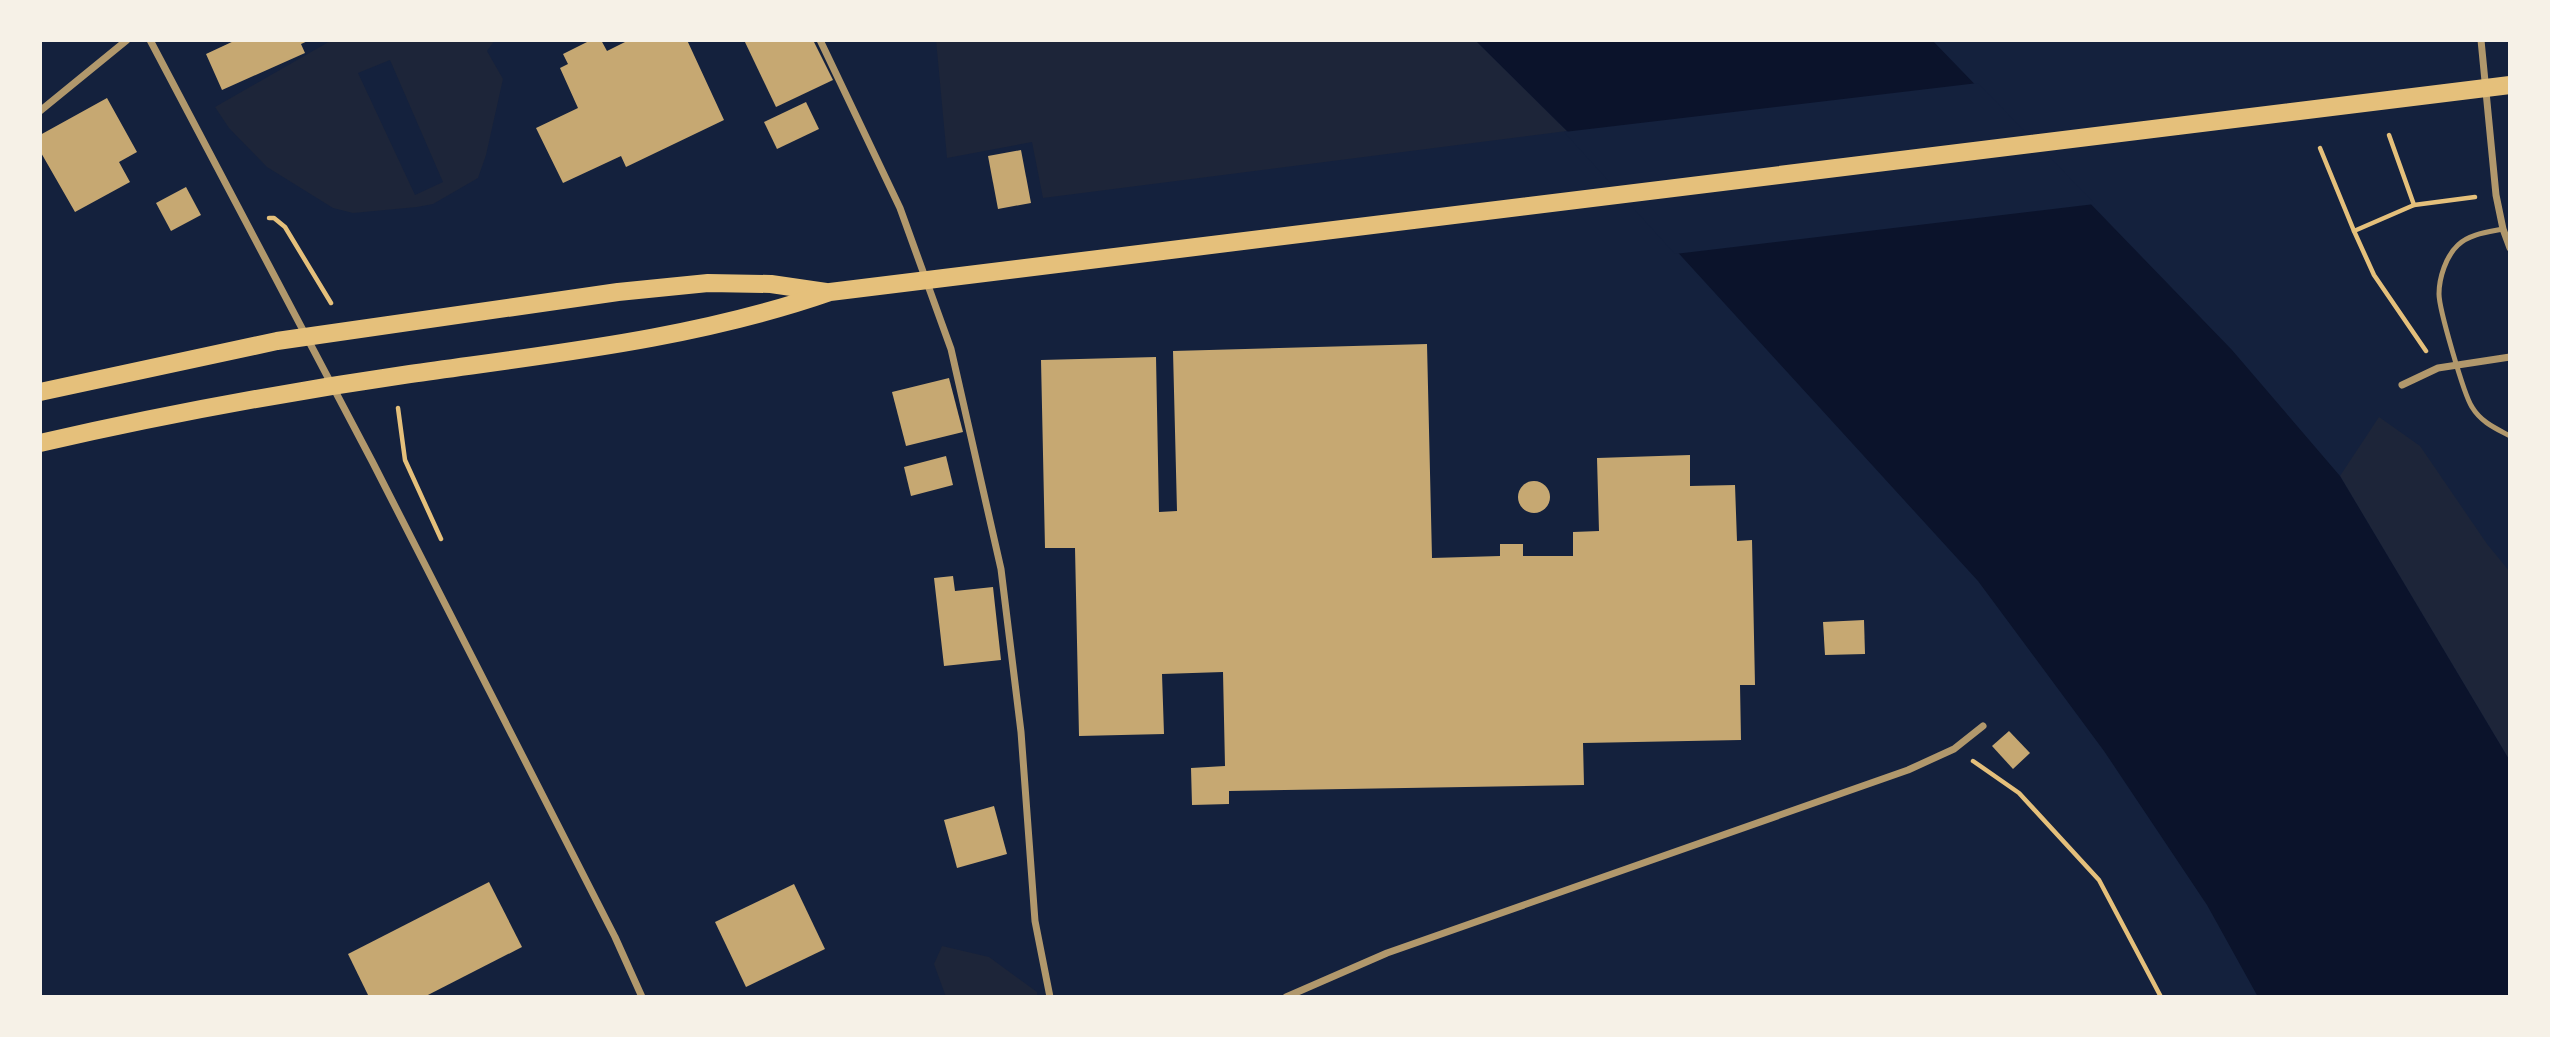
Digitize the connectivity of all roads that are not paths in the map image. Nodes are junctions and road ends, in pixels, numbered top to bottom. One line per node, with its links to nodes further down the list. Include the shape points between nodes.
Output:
1 (127, 40): 6 (street)
2 (150, 40): 17 (street, via 372,461)
3 (820, 40): 18 (street, via 900,208 951,349 1001,569 1021,732 1035,921)
4 (2481, 40): 7 (street)
5 (2510, 85): 9 (main road)
6 (40, 111)
7 (2503, 229): 8 (street); 11 (lane, via 2470,237 2458,245 2442,275 2439,295)
8 (2510, 248)
9 (830, 292): 13 (main road, via 771,284 708,283 618,292 277,341); 15 (main road, via 724,323 294,391)
10 (2510, 358): 11 (street)
11 (2457, 364): 12 (street); 14 (lane, via 2471,406 2487,424)
12 (2402, 385)
13 (40, 391)
14 (2510, 436)
15 (40, 443)
16 (1983, 726): 19 (street, via 1954,749 1908,770 1387,953)
17 (642, 997)
18 (1050, 997)
19 (1286, 997)

